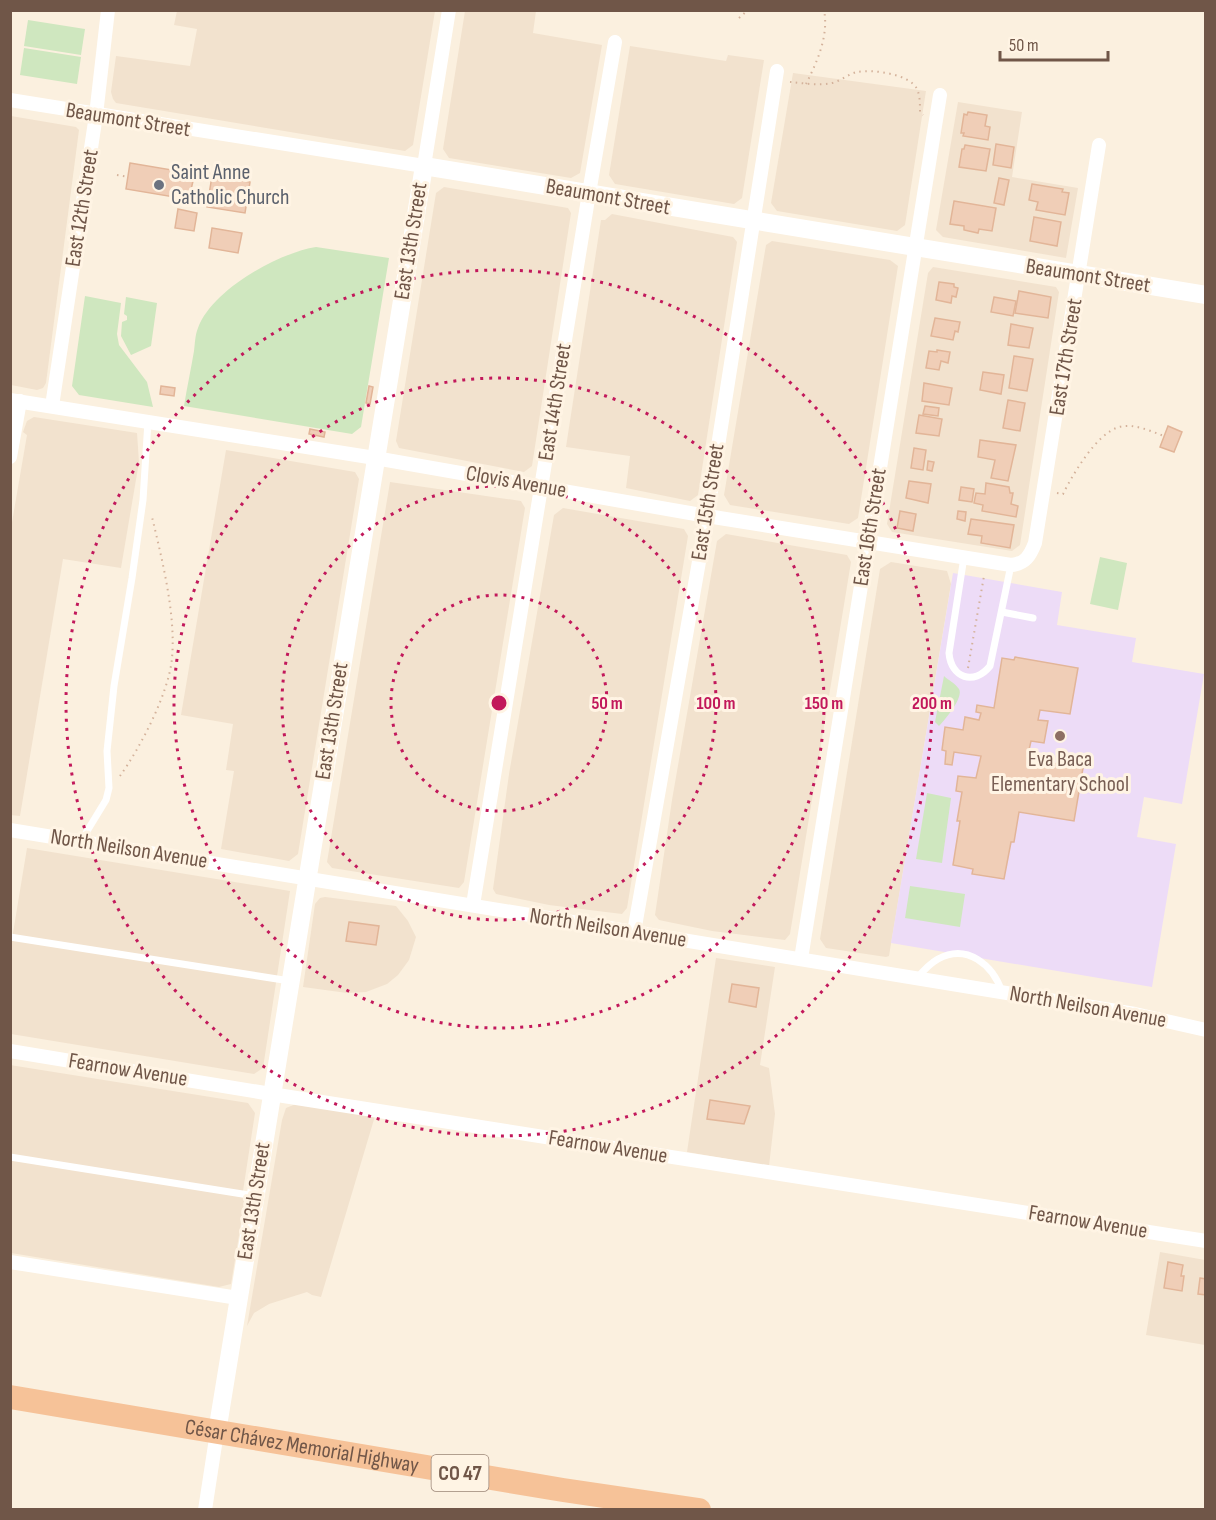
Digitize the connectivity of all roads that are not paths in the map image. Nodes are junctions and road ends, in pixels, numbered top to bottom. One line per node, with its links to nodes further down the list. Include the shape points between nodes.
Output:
1 (108, 10): 7 (street, East 12th Street)
2 (449, 10): 9 (street, East 13th Street)
3 (615, 42): 10 (street, East 14th Street)
4 (776, 76): 11 (street, East 15th Street)
5 (940, 95): 12 (street, East 16th Street)
6 (10, 100): 7 (street, Beaumont Street)
7 (96, 114): 9 (street, Beaumont Street); 16 (street, East 12th Street)
8 (1099, 145): 13 (street, East 17th Street)
9 (424, 166): 10 (street, Beaumont Street); 19 (street, East 13th Street)
10 (589, 193): 11 (street, Beaumont Street); 20 (street, East 14th Street)
11 (753, 221): 12 (street, Beaumont Street); 21 (street, East 15th Street)
12 (915, 248): 13 (street, Beaumont Street); 22 (street, East 16th Street)
13 (1079, 274): 14 (street, Beaumont Street); 24 (street, East 17th Street, via 1035,543 1030,555)
14 (1206, 295)
15 (15, 400): 16 (street, Clovis Avenue); 18 (street)
16 (52, 406): 17 (street, Clovis Avenue)
17 (148, 421): 19 (street, Clovis Avenue); 28 (lane, via 143,500 114,686 107,752 109,788)
18 (10, 457)
19 (375, 458): 20 (street, Clovis Avenue); 29 (street, East 13th Street)
20 (542, 486): 21 (street, Clovis Avenue); 30 (street, East 14th Street)
21 (707, 516): 22 (street, Clovis Avenue); 31 (street, East 15th Street)
22 (868, 541): 23 (street, Clovis Avenue); 33 (street, East 16th Street)
23 (964, 557): 24 (street, Clovis Avenue); 25 (lane, via 949,653 955,671 967,677 978,676 990,666)
24 (1016, 565): 25 (lane)
25 (1002, 612): 26 (lane)
26 (1033, 618)
27 (10, 830): 28 (street, North Neilson Avenue)
28 (81, 841): 29 (street, North Neilson Avenue)
29 (307, 878): 30 (street, North Neilson Avenue); 35 (street, East 13th Street)
30 (473, 905): 31 (street, North Neilson Avenue)
31 (634, 932): 33 (street, North Neilson Avenue)
32 (10, 937): 35 (lane)
33 (801, 959): 34 (street, North Neilson Avenue)
34 (917, 978): 36 (street, North Neilson Avenue); 36 (lane, via 938,959 961,954 988,966 998,978)
35 (290, 981): 39 (street, East 13th Street)
36 (1002, 992): 37 (street, North Neilson Avenue)
37 (1206, 1030)
38 (10, 1051): 39 (street, Fearnow Avenue)
39 (271, 1094): 41 (street, East 13th Street); 42 (street, Fearnow Avenue)
40 (10, 1157): 41 (lane)
41 (255, 1196): 44 (street, East 13th Street)
42 (1206, 1241)
43 (10, 1262): 44 (street)
44 (238, 1298): 46 (street, East 13th Street)
45 (10, 1397): 46 (highway, César Chávez Memorial Highway / CO 47)
46 (216, 1432): 47 (street); 48 (highway, César Chávez Memorial Highway / CO 47)
47 (205, 1509)
48 (699, 1509)

